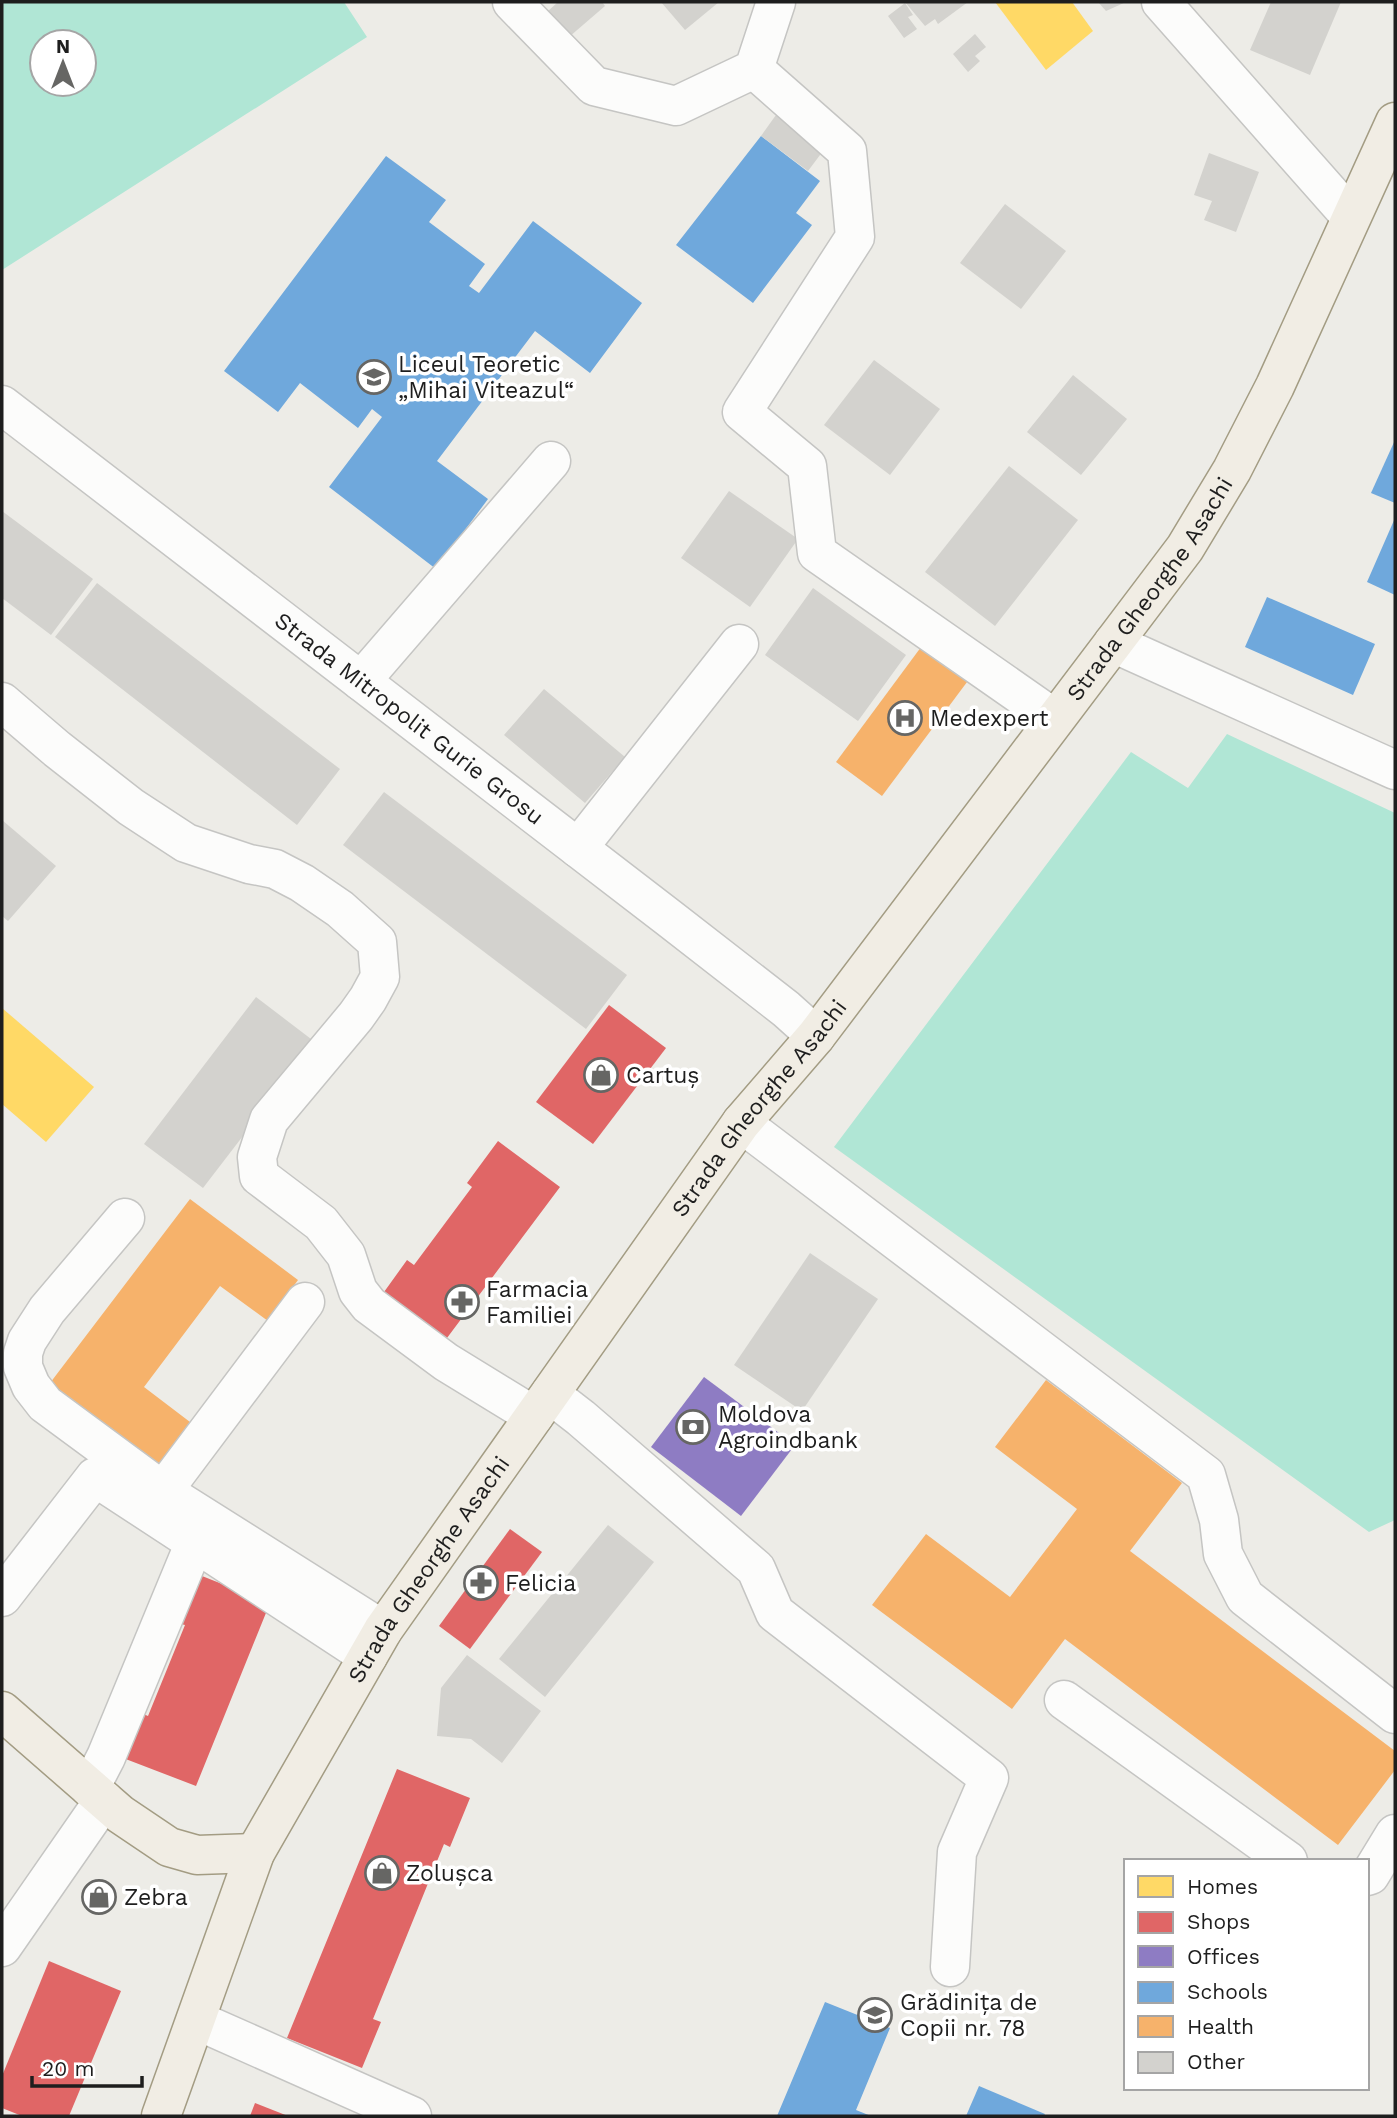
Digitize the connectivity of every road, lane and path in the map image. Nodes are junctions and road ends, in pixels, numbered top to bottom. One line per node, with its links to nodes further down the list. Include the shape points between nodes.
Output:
1 (512, 2): 4 (street, via 594,86 676,106)
2 (776, 2): 4 (street)
3 (1161, 2): 6 (street)
4 (754, 69): 13 (street, via 847,151 855,237 742,412 807,466 817,553)
5 (1395, 122): 6 (main road, Strada Gheorghe Asachi)
6 (1351, 217): 9 (main road, Strada Gheorghe Asachi, via 1232,470 1185,548)
7 (2, 405): 11 (street, Strada Mitropolit Gurie Grosu)
8 (551, 461): 11 (street)
9 (1113, 643): 13 (main road, Strada Gheorghe Asachi); 14 (street)
10 (738, 644): 15 (street)
11 (360, 681): 15 (street, Strada Mitropolit Gurie Grosu)
12 (2, 702): 20 (street, via 131,807 186,843 293,878 340,909 377,942 380,977 369,999 269,1120 257,1157 259,1176 321,1223 346,1255 358,1291 369,1305 446,1362)
13 (1055, 719): 16 (main road, Strada Gheorghe Asachi)
14 (1395, 770)
15 (578, 848): 16 (street, Strada Mitropolit Gurie Grosu)
16 (816, 1036): 17 (main road, Strada Gheorghe Asachi)
17 (741, 1123): 20 (main road, Strada Gheorghe Asachi); 27 (street, via 1206,1475 1223,1554 1244,1597)
18 (125, 1218): 21 (street, via 34,1326 23,1353 23,1367 45,1404)
19 (305, 1302): 21 (street)
20 (542, 1405): 24 (main road, Strada Gheorghe Asachi); 34 (street, via 581,1418 757,1569 775,1612 989,1778 957,1852)
21 (163, 1490): 24 (street)
22 (195, 1542): 23 (street, via 95,1476); 24 (street); 28 (street, via 106,1757)
23 (2, 1597)
24 (376, 1643): 30 (main road, Strada Gheorghe Asachi)
25 (1064, 1700): 31 (street)
26 (2, 1711): 28 (main road)
27 (1395, 1714)
28 (97, 1794): 30 (main road, via 169,1847 197,1855); 33 (street)
29 (1395, 1834): 32 (street)
30 (256, 1853): 35 (main road, Strada Gheorghe Asachi)
31 (1285, 1859)
32 (1369, 1875)
33 (2, 1947)
34 (950, 1967)
35 (196, 2020): 36 (main road, Strada Gheorghe Asachi); 37 (street)
36 (161, 2116)
37 (412, 2116)

